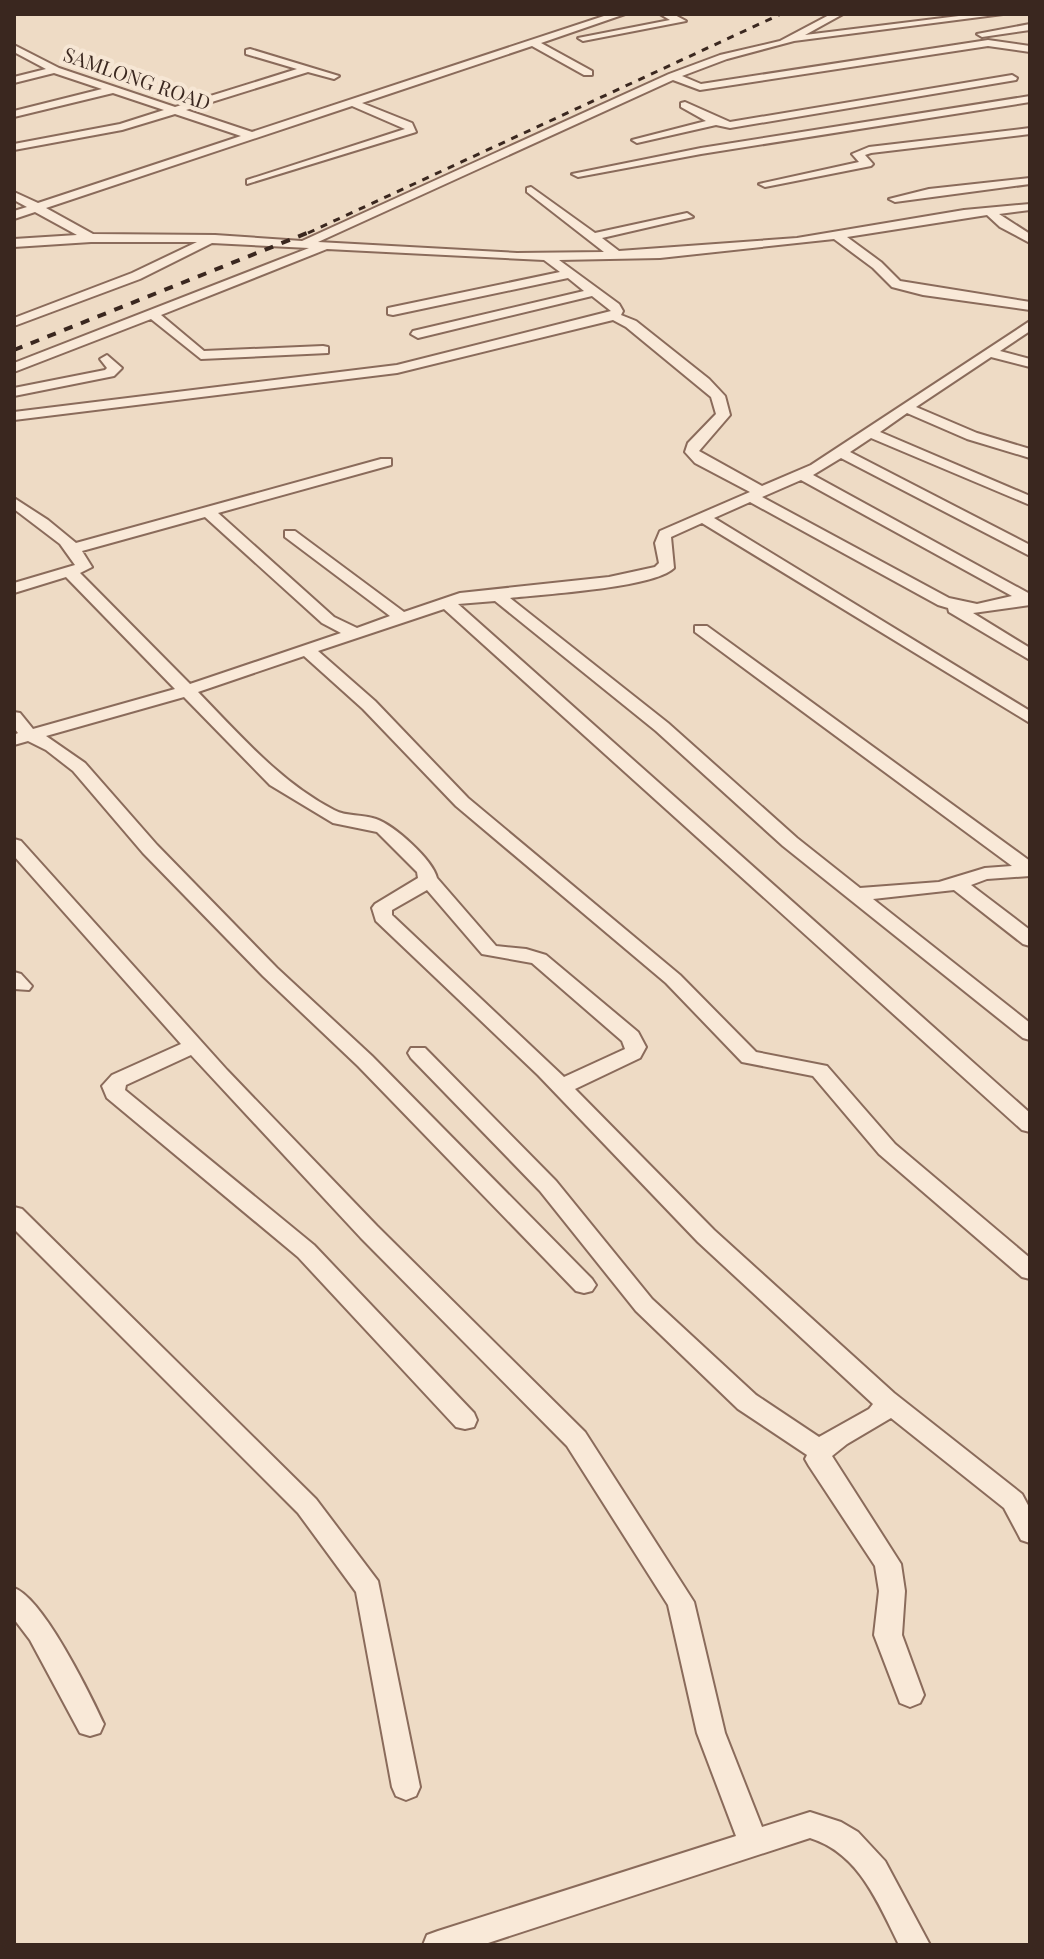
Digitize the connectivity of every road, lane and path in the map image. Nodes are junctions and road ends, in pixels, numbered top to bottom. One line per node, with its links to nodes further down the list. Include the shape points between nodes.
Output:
1 (620, 14): 8 (street)
2 (665, 14): 6 (street, via 681,21)
3 (838, 14): 7 (street)
4 (998, 14): 7 (street)
5 (1030, 27): 12 (street)
6 (583, 38)
7 (790, 40): 18 (street)
8 (533, 43): 15 (street); 24 (street)
9 (14, 48): 14 (street, SAMLONG ROAD)
10 (1030, 49): 18 (street, via 988,43 700,87)
11 (250, 52): 13 (street)
12 (836, 56)
13 (309, 68): 17 (street); 26 (street)
14 (55, 70): 20 (street); 21 (street, SAMLONG ROAD)
15 (588, 73)
16 (1030, 74): 19 (street)
17 (334, 76)
18 (673, 76): 51 (street)
19 (1012, 78): 22 (street); 28 (street, via 742,124)
20 (14, 80)
21 (112, 90): 26 (street, SAMLONG ROAD); 27 (street)
22 (1030, 92)
23 (1030, 99): 33 (street)
24 (353, 103): 30 (street); 35 (street, via 412,130)
25 (685, 105): 28 (street)
26 (177, 111): 30 (street, SAMLONG ROAD); 32 (street)
27 (14, 114)
28 (716, 122): 31 (street)
29 (1030, 131): 36 (street, via 869,150 858,154 867,164)
30 (252, 136): 40 (street)
31 (637, 140)
32 (14, 147)
33 (578, 174)
34 (1030, 181): 39 (street)
35 (251, 182)
36 (765, 184)
37 (531, 190): 46 (street)
38 (14, 195): 40 (street)
39 (895, 199)
40 (39, 207): 43 (street); 47 (street)
41 (1030, 207): 42 (street)
42 (989, 211): 45 (street); 49 (street)
43 (14, 215)
44 (687, 217): 46 (street)
45 (836, 235): 53 (street, via 737,249); 57 (street, via 896,284)
46 (592, 237): 53 (street)
47 (91, 238): 48 (street); 50 (street)
48 (215, 239): 51 (street); 61 (street, via 136,276)
49 (1030, 239)
50 (14, 243)
51 (303, 243): 52 (street)
52 (328, 245): 54 (street); 59 (street)
53 (616, 255): 54 (street)
54 (548, 257): 55 (street)
55 (570, 274): 56 (street); 58 (street)
56 (594, 292): 60 (street, via 614,307); 63 (street)
57 (1030, 306)
58 (393, 311)
59 (154, 315): 64 (street, via 201,355); 68 (street)
60 (614, 316): 71 (street, via 397,369); 77 (street, via 718,396 723,415 692,452)
61 (14, 322)
62 (1028, 329): 65 (street)
63 (418, 334)
64 (323, 350)
65 (991, 353): 67 (street); 70 (street)
66 (107, 359): 69 (street, via 115,368 109,373)
67 (1030, 363)
68 (14, 368)
69 (14, 392)
70 (907, 408): 72 (street); 74 (street)
71 (14, 416)
72 (869, 432): 73 (street); 78 (street)
73 (840, 452): 76 (street); 84 (street)
74 (1030, 454)
75 (386, 462): 80 (street)
76 (802, 475): 77 (street); 88 (street)
77 (756, 494): 81 (street); 89 (street)
78 (1030, 501)
79 (14, 502): 83 (street)
80 (208, 512): 83 (street); 93 (street, via 328,620)
81 (702, 517): 87 (street, via 665,534 661,540 667,561 660,571); 98 (street)
82 (290, 534): 91 (street)
83 (72, 549): 85 (street, via 84,567)
84 (1030, 551)
85 (70, 572): 86 (street); 96 (street)
86 (14, 588)
87 (489, 595): 90 (street); 104 (street, via 511,604 588,666)
88 (1028, 599): 89 (street, via 977,609)
89 (944, 602): 95 (street)
90 (447, 603): 91 (street); 110 (street)
91 (402, 618): 93 (street)
92 (701, 629): 101 (street)
93 (357, 634): 94 (street)
94 (308, 651): 96 (street); 112 (street, via 369,705 462,802 673,979 749,1057 820,1071 887,1149)
95 (1030, 655)
96 (189, 690): 99 (street); 102 (street, via 276,781 339,819 383,828 426,870)
97 (14, 717): 99 (street)
98 (1030, 718)
99 (22, 738): 113 (street, via 52,746 79,767 248,950 365,1061)
100 (14, 845): 107 (street)
101 (1030, 870): 103 (street)
102 (428, 879): 109 (street, via 382,908 383,917); 109 (street, via 489,950 539,959 631,1037 633,1053)
103 (957, 883): 104 (street); 105 (street)
104 (857, 894): 106 (street)
105 (1030, 940)
106 (1030, 1033)
107 (194, 1046): 115 (street, via 119,1080 115,1093 306,1251); 122 (street, via 369,1232 576,1439 681,1602 711,1733)
108 (418, 1053): 116 (street, via 548,1186 644,1305 747,1402)
109 (561, 1087): 114 (street, via 706,1236)
110 (1030, 1125)
111 (14, 1215): 121 (street, via 307,1506 369,1589)
112 (1030, 1271)
113 (584, 1285)
114 (885, 1400): 116 (street, via 886,1409 877,1419); 117 (street, via 1013,1501)
115 (465, 1420)
116 (820, 1451): 119 (street, via 818,1459 888,1564 888,1635)
117 (1030, 1533)
118 (14, 1599): 120 (street, via 40,1632)
119 (910, 1695)
120 (90, 1724)
121 (406, 1787)
122 (754, 1844): 123 (street); 124 (street, via 810,1825 832,1829 857,1846)
123 (438, 1945)
124 (915, 1945)

